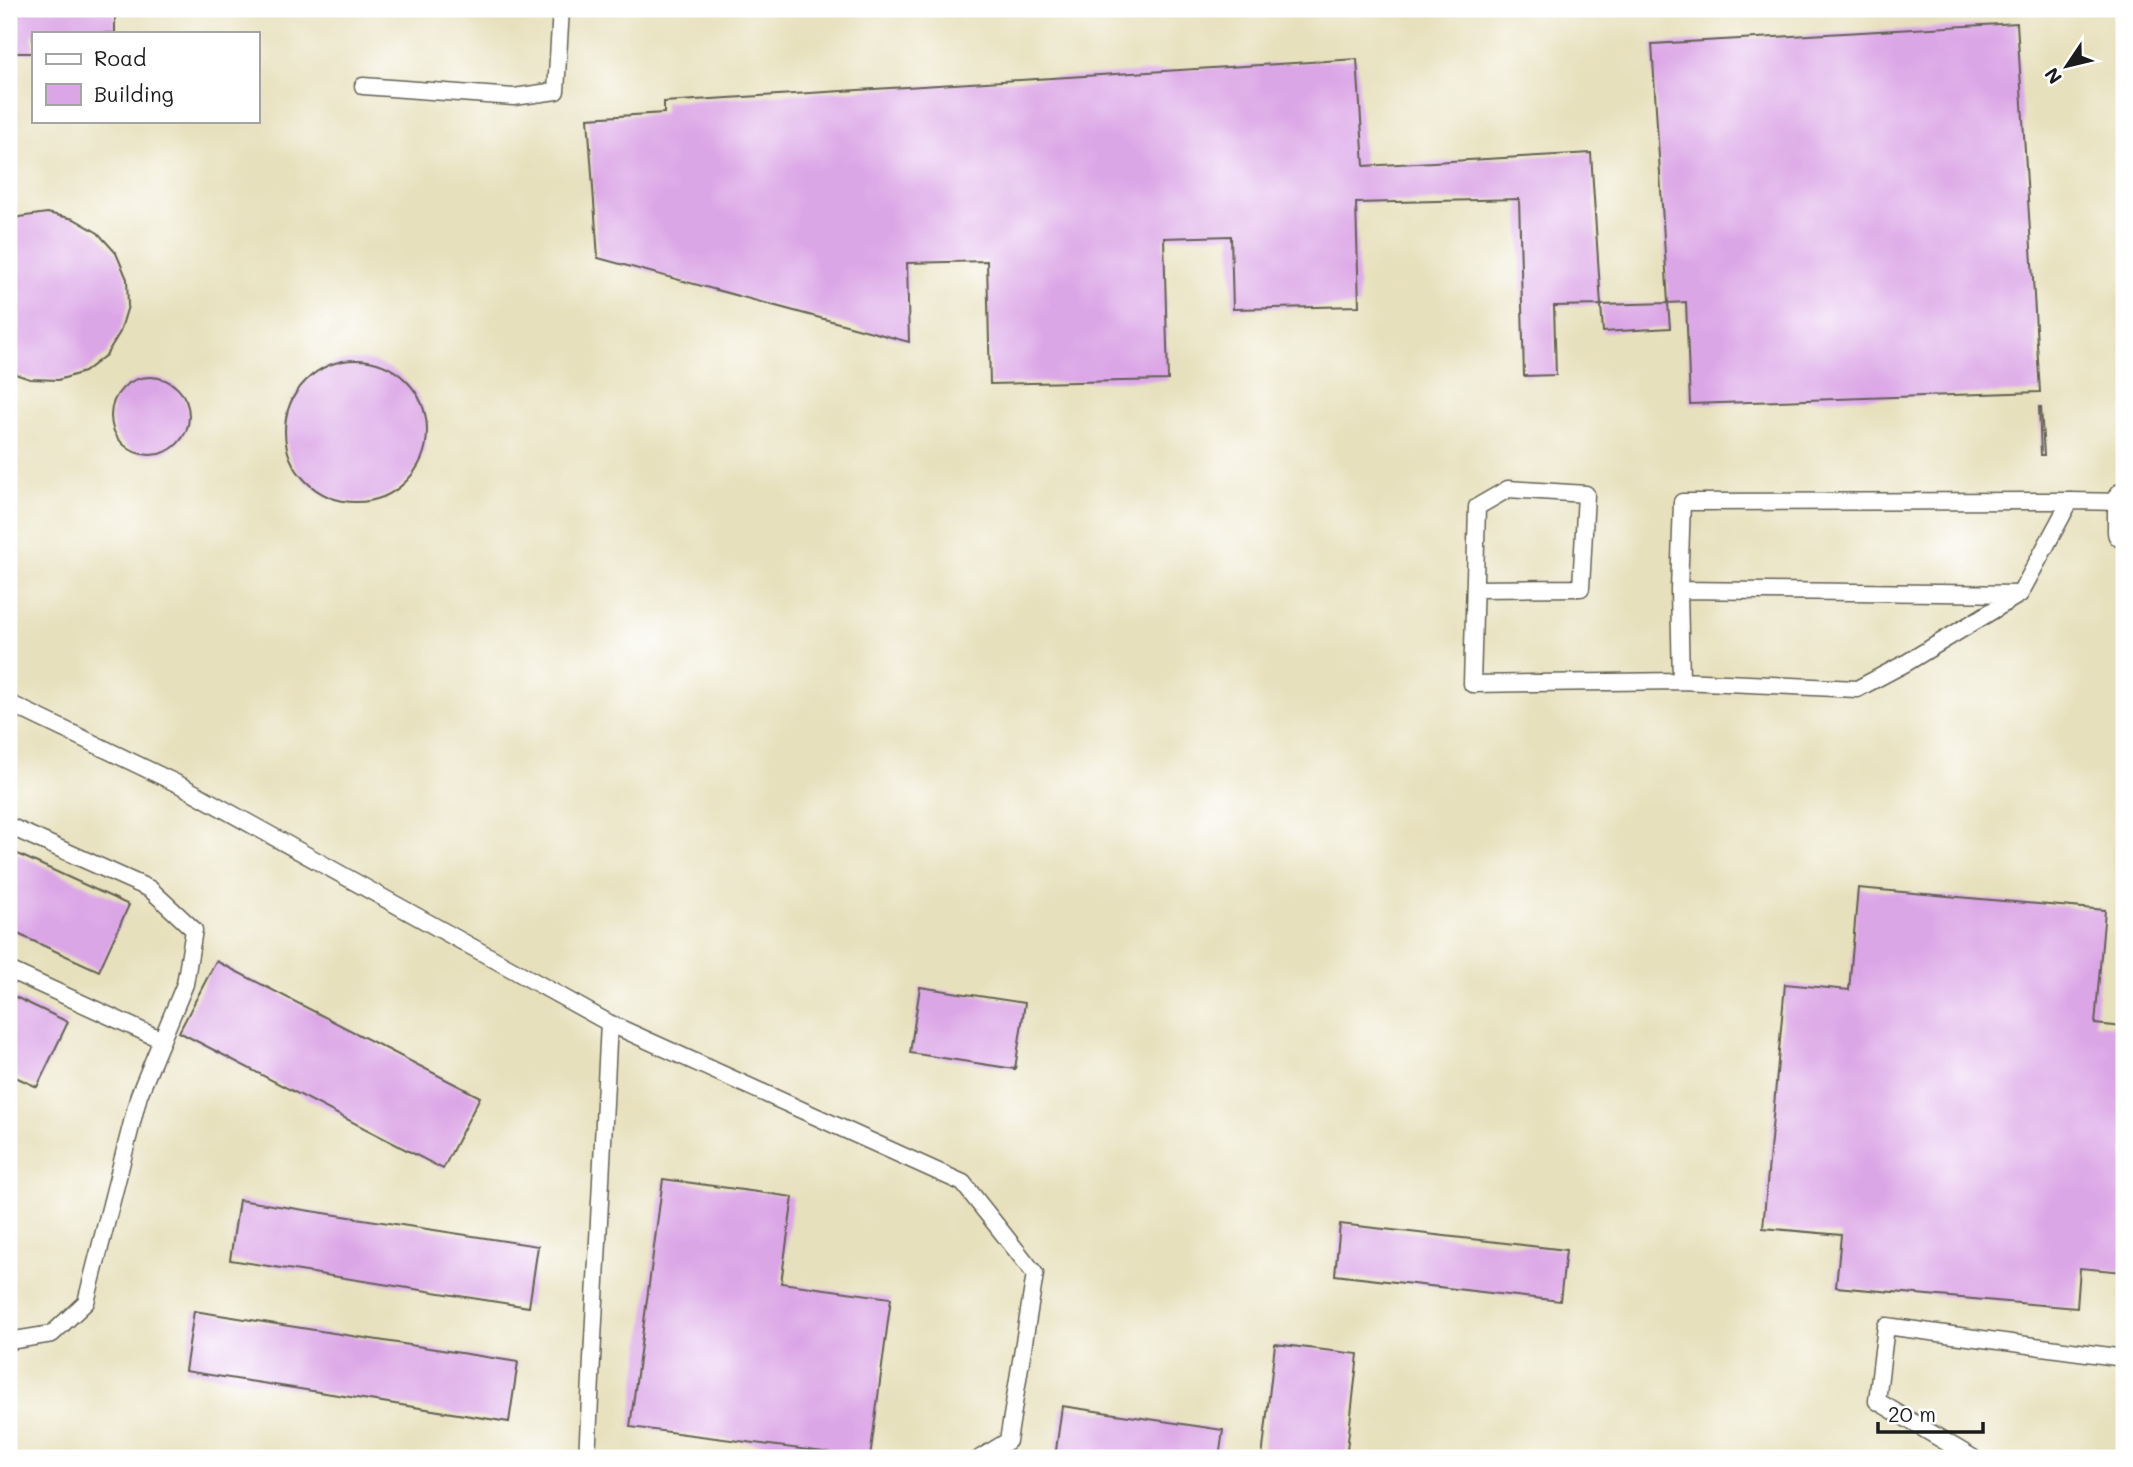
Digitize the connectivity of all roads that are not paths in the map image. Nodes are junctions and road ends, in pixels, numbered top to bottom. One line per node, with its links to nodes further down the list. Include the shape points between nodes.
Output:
1 (561, 9): 2 (lane, via 556,91 514,97)
2 (363, 86)
3 (2070, 501): 4 (lane); 6 (lane, via 1682,502); 7 (lane)
4 (2124, 511)
5 (1475, 589): 5 (lane, via 1476,507 1508,489 1586,494 1581,588); 8 (lane, via 1472,684)
6 (1679, 590): 7 (lane); 8 (lane)
7 (2020, 594): 8 (lane, via 1857,689)
8 (1681, 681)
9 (9, 703): 12 (lane, via 183,786)
10 (9, 826): 13 (lane, via 150,889 194,930 184,984)
11 (9, 970): 13 (lane)
12 (610, 1023): 16 (lane); 17 (lane, via 963,1183 1035,1274 1008,1441)
13 (162, 1040): 14 (lane, via 139,1095 86,1302 52,1334)
14 (9, 1341)
15 (2124, 1358): 18 (lane, via 1886,1326 1877,1401)
16 (587, 1458)
17 (980, 1458)
18 (1973, 1458)

